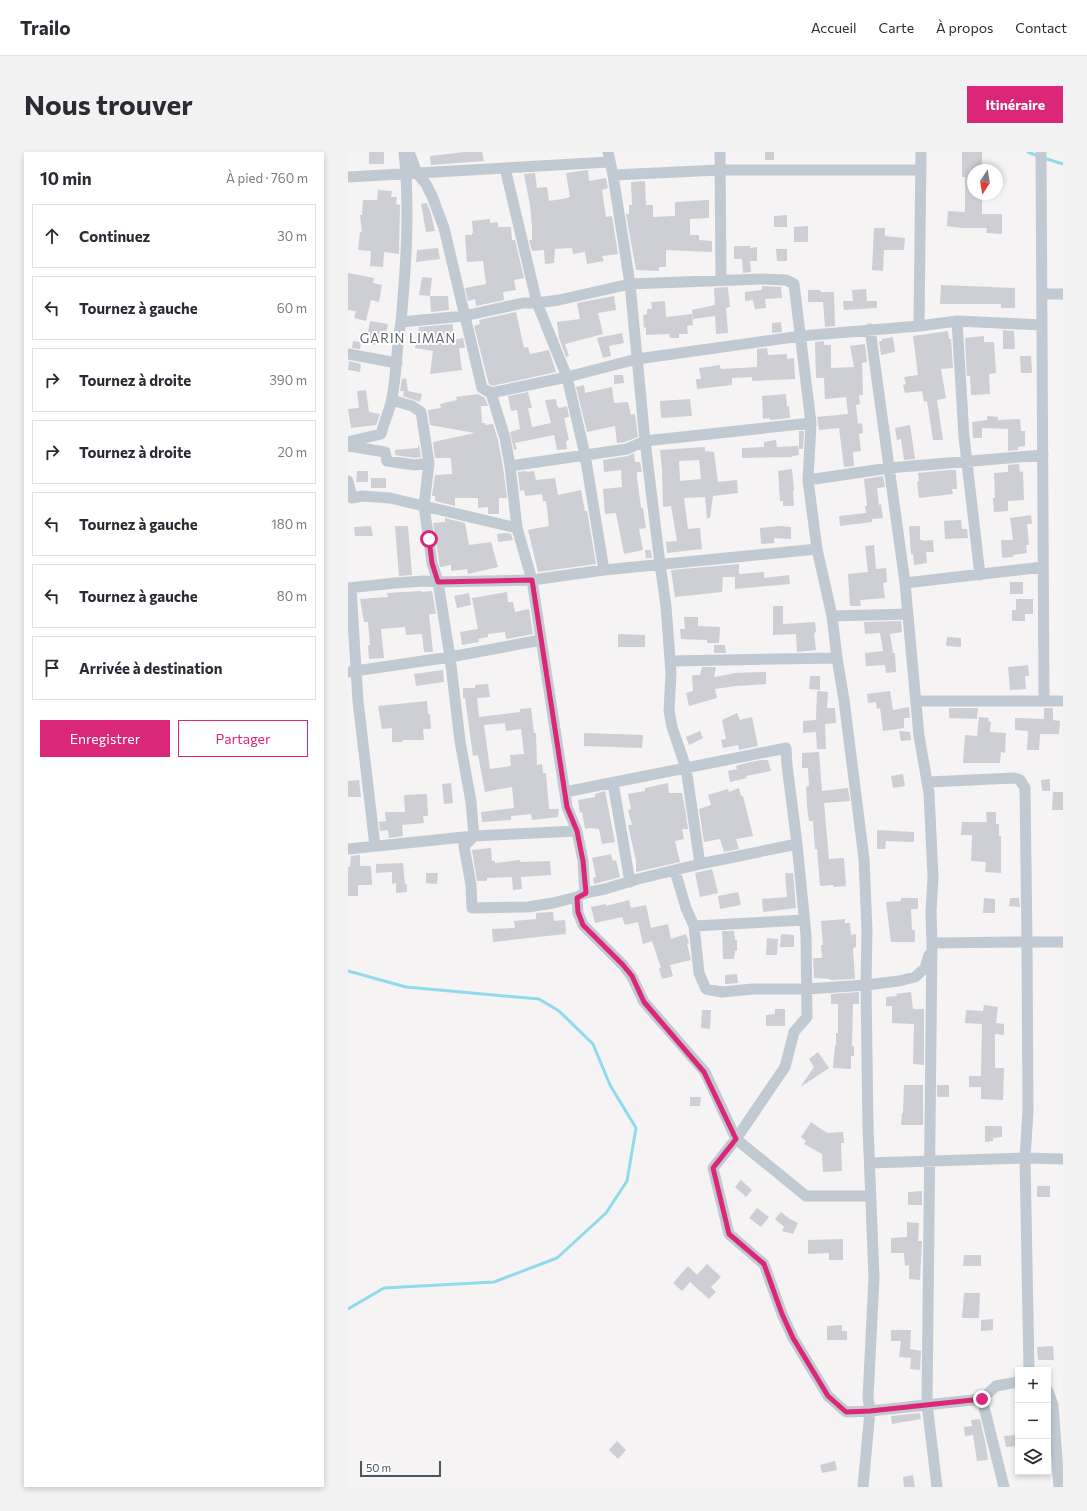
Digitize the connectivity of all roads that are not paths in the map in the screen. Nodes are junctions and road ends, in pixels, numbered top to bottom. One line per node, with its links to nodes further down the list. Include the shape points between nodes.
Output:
1 (404, 152): 10 (street)
2 (409, 152): 10 (street)
3 (720, 152): 8 (street)
4 (922, 152): 9 (street)
5 (1041, 152): 15 (street)
6 (608, 157): 7 (street); 11 (street)
7 (505, 168): 10 (street); 17 (street)
8 (720, 170): 9 (street); 11 (street); 13 (street)
9 (921, 170): 22 (street)
10 (412, 174): 12 (street); 18 (street, via 426,184 444,228); 20 (street)
11 (613, 175): 14 (street)
12 (348, 177)
13 (721, 280): 14 (street); 24 (street, via 786,280 794,284)
14 (630, 284): 17 (street); 26 (street)
15 (1042, 294): 16 (street); 21 (street)
16 (1063, 294)
17 (537, 303): 18 (street, via 523,303); 28 (street)
18 (464, 316): 20 (street); 29 (street, via 482,388)
19 (957, 321): 21 (street); 22 (street); 37 (street, via 964,437)
20 (401, 322): 27 (street)
21 (1042, 325): 36 (street)
22 (919, 326): 23 (street)
23 (870, 329): 24 (street); 40 (street)
24 (801, 336): 26 (street); 31 (street)
25 (348, 354): 27 (street)
26 (637, 359): 28 (street); 33 (street)
27 (397, 363): 30 (street)
28 (567, 377): 29 (street); 35 (street)
29 (491, 393): 39 (street, via 505,438)
30 (392, 400): 32 (street, via 381,434); 38 (street, via 412,406 420,412)
31 (811, 423): 33 (street); 41 (street)
32 (351, 440)
33 (644, 441): 35 (street, via 627,449); 46 (street)
34 (348, 446): 38 (street, via 385,452 386,462 415,465)
35 (585, 455): 39 (street); 48 (street)
36 (1043, 455): 37 (street); 47 (street)
37 (968, 462): 40 (street); 49 (street)
38 (429, 463): 43 (street)
39 (510, 466): 44 (street)
40 (889, 468): 41 (street); 52 (street)
41 (808, 480): 45 (street)
42 (348, 481): 43 (street, via 352,498 390,498)
43 (424, 506): 44 (street); 51 (street, via 432,563)
44 (517, 528): 50 (street)
45 (817, 549): 46 (street); 55 (street)
46 (660, 564): 48 (street); 59 (street)
47 (1043, 567): 49 (street); 62 (street)
48 (604, 570): 50 (street)
49 (980, 574): 52 (street)
50 (532, 580): 51 (street); 56 (street)
51 (438, 582): 53 (street); 57 (street)
52 (905, 583): 54 (street)
53 (349, 588): 60 (street)
54 (908, 614): 55 (street); 61 (street)
55 (832, 616): 58 (street)
56 (541, 640): 57 (street); 67 (street)
57 (450, 657): 60 (street); 69 (street)
58 (837, 658): 59 (street); 82 (street, via 864,859)
59 (671, 661): 64 (street, via 669,711)
60 (352, 672): 71 (street, via 358,701)
61 (916, 701): 62 (street); 65 (street, via 919,736)
62 (1044, 701): 63 (street)
63 (1063, 701)
64 (686, 768): 66 (street); 70 (street, via 786,748); 73 (street)
65 (928, 782): 79 (street, via 1014,778 1023,784); 81 (street, via 933,877)
66 (613, 783): 67 (street); 75 (street)
67 (565, 792): 68 (street, via 567,807)
68 (577, 831): 69 (street); 76 (street, via 583,861)
69 (474, 836): 71 (street); 76 (street, via 464,846 472,908 528,907)
70 (798, 844): 73 (street); 77 (street)
71 (375, 846): 72 (street)
72 (348, 849)
73 (700, 864): 74 (street)
74 (675, 871): 75 (street); 78 (street)
75 (630, 882): 76 (street)
76 (581, 895): 84 (street, via 578,912 583,925 623,965 632,976 644,1002 704,1072)
77 (804, 920): 78 (street); 83 (street)
78 (694, 926): 83 (street, via 699,973 706,989 722,992)
79 (1027, 942): 80 (street); 81 (street); 85 (street, via 1028,1111)
80 (1063, 942)
81 (932, 943): 82 (street, via 925,968 915,976); 87 (street)
82 (866, 986): 83 (street); 88 (street)
83 (807, 989): 84 (street, via 807,1017 794,1032 785,1067)
84 (736, 1139): 89 (street, via 806,1196); 95 (street, via 713,1168 729,1234 764,1264 793,1338 828,1396 846,1412)
85 (1025, 1158): 86 (street); 87 (street); 90 (street)
86 (1063, 1159)
87 (930, 1161): 88 (street); 94 (street)
88 (870, 1163): 89 (street)
89 (871, 1196): 95 (street, via 874,1278 868,1398)
90 (1029, 1367)
91 (1015, 1383): 92 (street, via 996,1386)
92 (982, 1399): 94 (street); 98 (street)
93 (1051, 1400): 99 (street)
94 (927, 1404): 95 (street); 97 (street)
95 (870, 1411): 96 (street)
96 (863, 1487)
97 (937, 1487)
98 (1004, 1487)
99 (1059, 1487)

